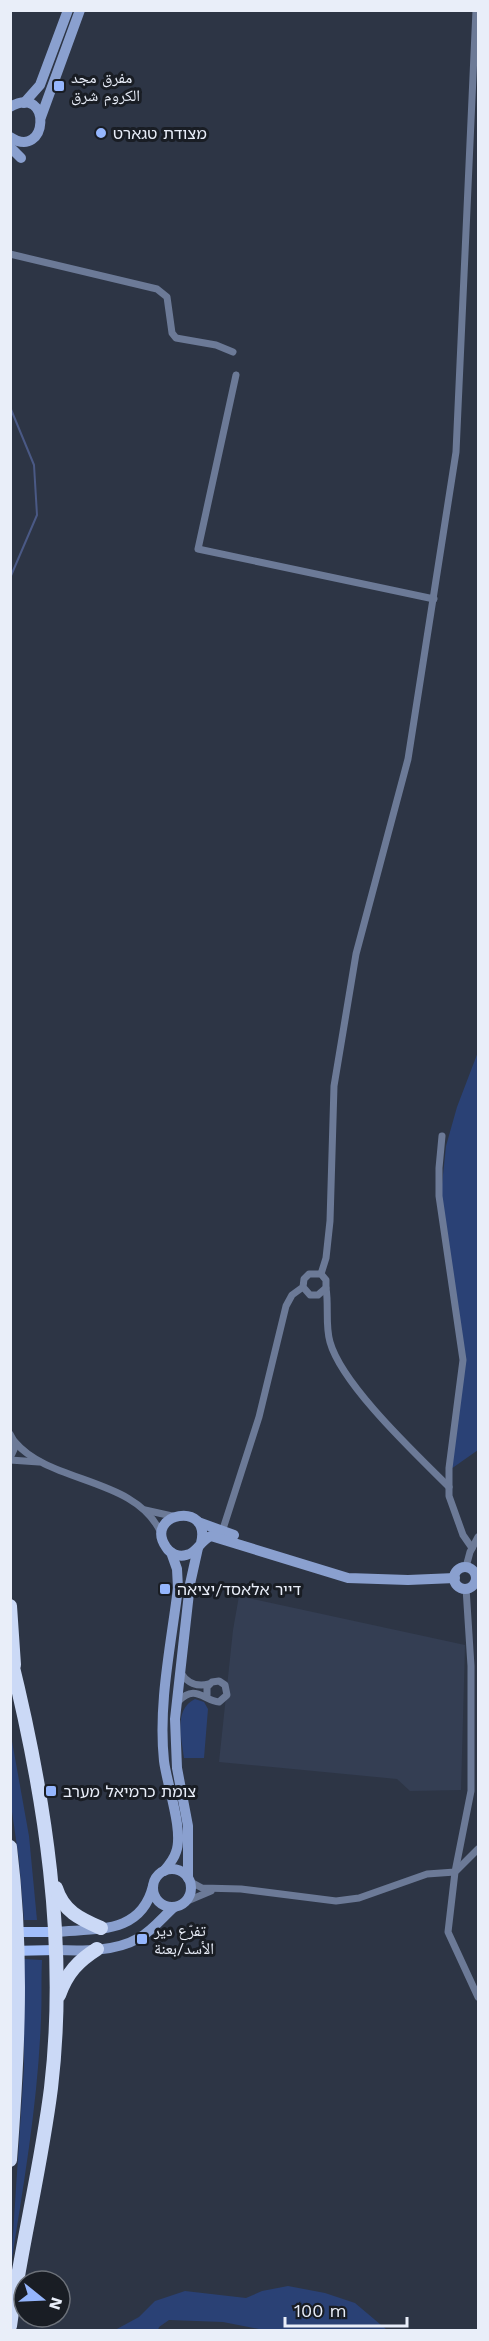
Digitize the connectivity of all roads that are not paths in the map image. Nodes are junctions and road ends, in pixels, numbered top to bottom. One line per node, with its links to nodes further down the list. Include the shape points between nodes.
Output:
1 (68, 10): 5 (main road, via 40,85)
2 (80, 10): 7 (main road)
3 (476, 10): 4 (street)
4 (475, 101): 13 (street, via 456,453)
5 (24, 103): 6 (main road); 7 (main road, via 34,107)
6 (10, 107)
7 (41, 117): 8 (main road, via 40,129 32,139)
8 (11, 140): 9 (main road)
9 (21, 158)
10 (10, 254): 11 (street, via 157,289 167,297 176,338)
11 (233, 352)
12 (236, 375): 13 (street, via 198,549)
13 (434, 600): 15 (street, via 408,759 356,954 334,1086 330,1221)
14 (442, 1136): 22 (street, via 438,1196 463,1360)
15 (321, 1274): 16 (street, via 313,1272 306,1276); 17 (street)
16 (303, 1287): 17 (street, via 314,1296); 26 (street, via 286,1306 259,1417)
17 (326, 1288): 22 (street, via 330,1342 344,1370 399,1437)
18 (10, 1434): 19 (street)
19 (15, 1443): 20 (street); 21 (street)
20 (10, 1459): 21 (street)
21 (44, 1463): 23 (street, via 110,1490)
22 (449, 1487): 30 (street, via 448,1496 463,1536)
23 (143, 1510): 24 (street); 27 (street)
24 (174, 1516): 25 (main road, via 187,1515); 27 (main road, via 164,1525)
25 (198, 1522): 26 (main road); 29 (main road, via 202,1534)
26 (221, 1534): 29 (main road, via 207,1537); 33 (main road, via 348,1578)
27 (162, 1535): 31 (main road)
28 (478, 1537): 30 (street)
29 (199, 1545): 31 (main road, via 185,1556); 38 (main road, via 190,1584)
30 (472, 1548): 32 (street)
31 (171, 1552): 46 (main road, via 178,1588 163,1743 178,1838 177,1851)
32 (466, 1567): 33 (main road, via 459,1569); 34 (main road)
33 (455, 1578): 35 (main road, via 458,1586)
34 (477, 1578): 35 (main road)
35 (466, 1588): 47 (street, via 471,1666 471,1791)
36 (10, 1606): 39 (highway)
37 (10, 1655): 39 (highway)
38 (180, 1671): 40 (street, via 194,1684); 42 (main road)
39 (15, 1673): 45 (highway)
40 (209, 1684): 41 (street); 41 (street, via 223,1682 227,1692 219,1702)
41 (207, 1697): 42 (street, via 190,1694)
42 (176, 1704): 48 (main road, via 176,1755 188,1826)
43 (10, 1847): 61 (highway, via 20,2008)
44 (478, 1849): 47 (street)
45 (48, 1855): 53 (highway, via 57,1893 64,1905 79,1918); 55 (highway)
46 (164, 1871): 48 (main road, via 179,1870); 49 (main road)
47 (455, 1872): 50 (street, via 427,1874 348,1900); 59 (street, via 448,1932)
48 (189, 1880): 50 (street, via 201,1888); 51 (main road, via 191,1890)
49 (153, 1886): 52 (main road, via 159,1902); 53 (main road, via 140,1914 126,1924)
50 (219, 1889): 51 (street)
51 (185, 1902): 52 (main road)
52 (174, 1907): 56 (main road, via 129,1943)
53 (101, 1928): 55 (main road)
54 (10, 1932): 55 (main road)
55 (55, 1932): 57 (highway)
56 (97, 1949): 57 (main road); 60 (highway, via 68,1975)
57 (56, 1950): 58 (main road); 60 (highway)
58 (10, 1951)
59 (478, 1996)
60 (57, 2002): 62 (highway, via 46,2122)
61 (10, 2160)
62 (10, 2326)

